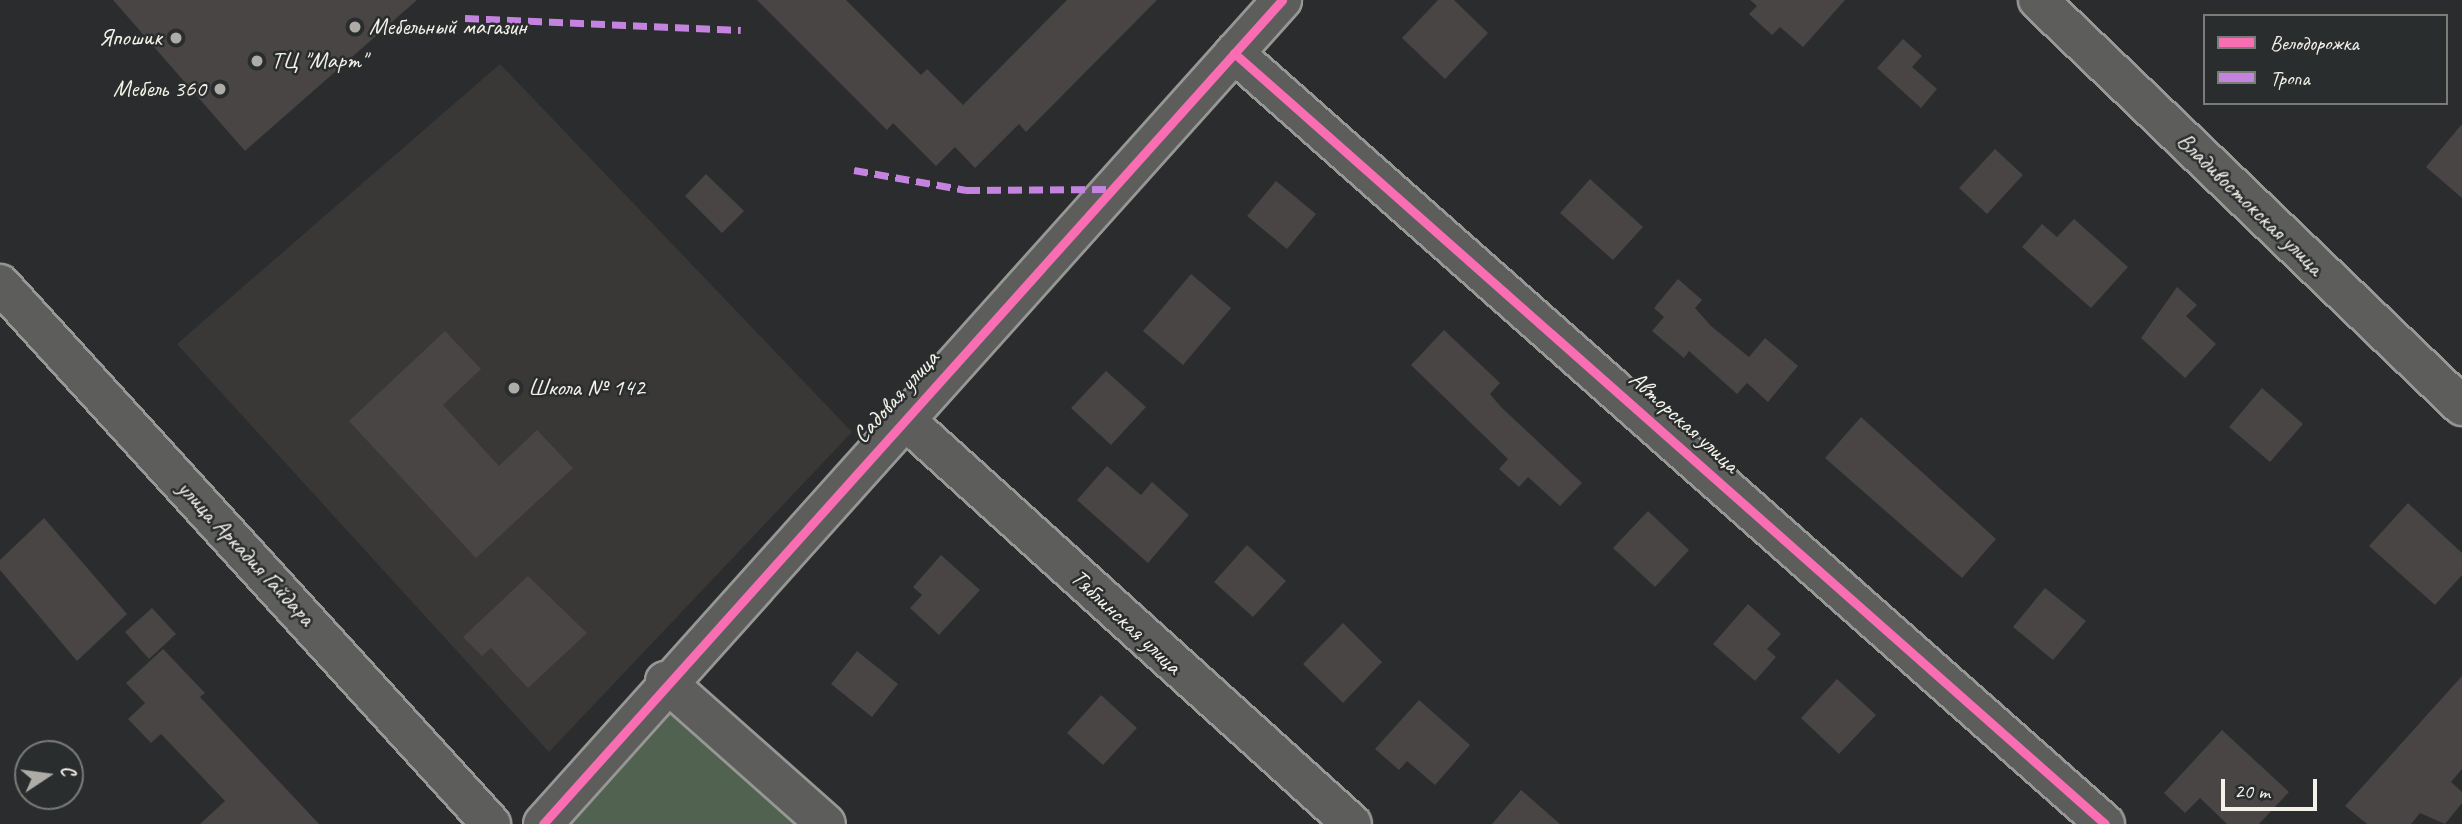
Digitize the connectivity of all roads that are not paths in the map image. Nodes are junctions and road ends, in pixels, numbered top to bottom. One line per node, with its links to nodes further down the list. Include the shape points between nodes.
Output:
1 (1282, 0): 3 (street, Садовая улица)
2 (2038, 0): 5 (street, Владивостокская улица)
3 (1234, 54): 6 (street, Садовая улица); 12 (street, Авторская улица)
4 (3, 293): 8 (street, улица Аркадия Гайдара)
5 (2462, 406)
6 (903, 418): 7 (street, Садовая улица); 11 (street, Тяблинская улица)
7 (666, 681): 9 (street, Садовая улица); 10 (street)
8 (491, 824)
9 (543, 824)
10 (826, 824)
11 (1352, 824)
12 (2105, 824)

